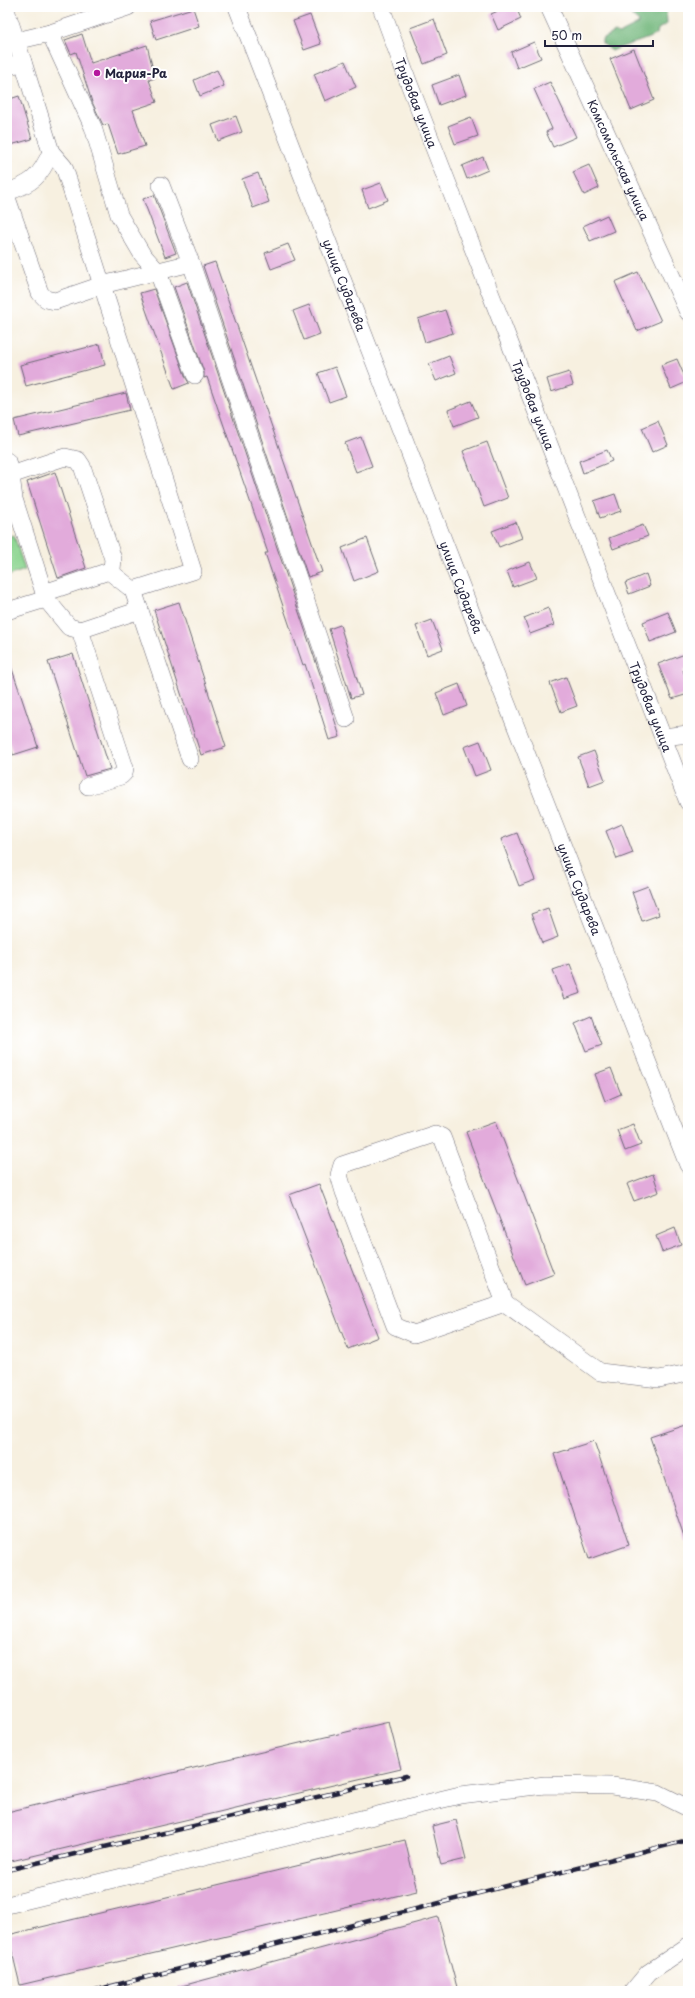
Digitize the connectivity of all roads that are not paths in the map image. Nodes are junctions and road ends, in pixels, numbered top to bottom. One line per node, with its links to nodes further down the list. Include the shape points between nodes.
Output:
1 (128, 7): 5 (street)
2 (237, 7): 33 (street, улица Сударева)
3 (381, 7): 29 (street, Трудовая улица)
4 (549, 7): 17 (street, Комсомольская улица)
5 (98, 12): 7 (street)
6 (7, 13): 8 (street)
7 (50, 33): 8 (street); 15 (street, via 93,127 119,216 142,254)
8 (16, 41): 9 (street)
9 (15, 65): 10 (street)
10 (51, 152): 12 (street, via 43,170 28,185); 16 (street, via 64,167)
11 (161, 185): 14 (street)
12 (7, 192)
13 (7, 198): 16 (street, via 40,293 46,299 55,301)
14 (191, 263): 15 (street); 27 (street)
15 (158, 272): 16 (street); 18 (street)
16 (102, 285): 22 (street, via 193,571)
17 (688, 312)
18 (195, 375)
19 (9, 468): 20 (street); 21 (street, via 65,457 78,460 113,559 112,569)
20 (11, 500): 23 (street)
21 (108, 571): 22 (street); 23 (street)
22 (133, 590): 24 (street)
23 (45, 596): 25 (street); 26 (street, via 69,627)
24 (140, 610): 26 (street); 30 (street)
25 (7, 611)
26 (80, 630): 31 (street, via 125,768 120,776)
27 (346, 719)
28 (688, 734): 29 (street)
29 (663, 737): 32 (street, Трудовая улица)
30 (190, 759)
31 (88, 786)
32 (688, 802)
33 (688, 1165)
34 (505, 1303): 34 (street, via 442,1137 436,1134 342,1165 339,1175 344,1192 395,1326 414,1334); 35 (street, via 600,1372 659,1380)
35 (688, 1373)
36 (688, 1808): 37 (street, via 658,1793 612,1786 544,1784 460,1795)
37 (7, 1905)
38 (688, 1946): 39 (street, via 648,1973)
39 (633, 1991)

